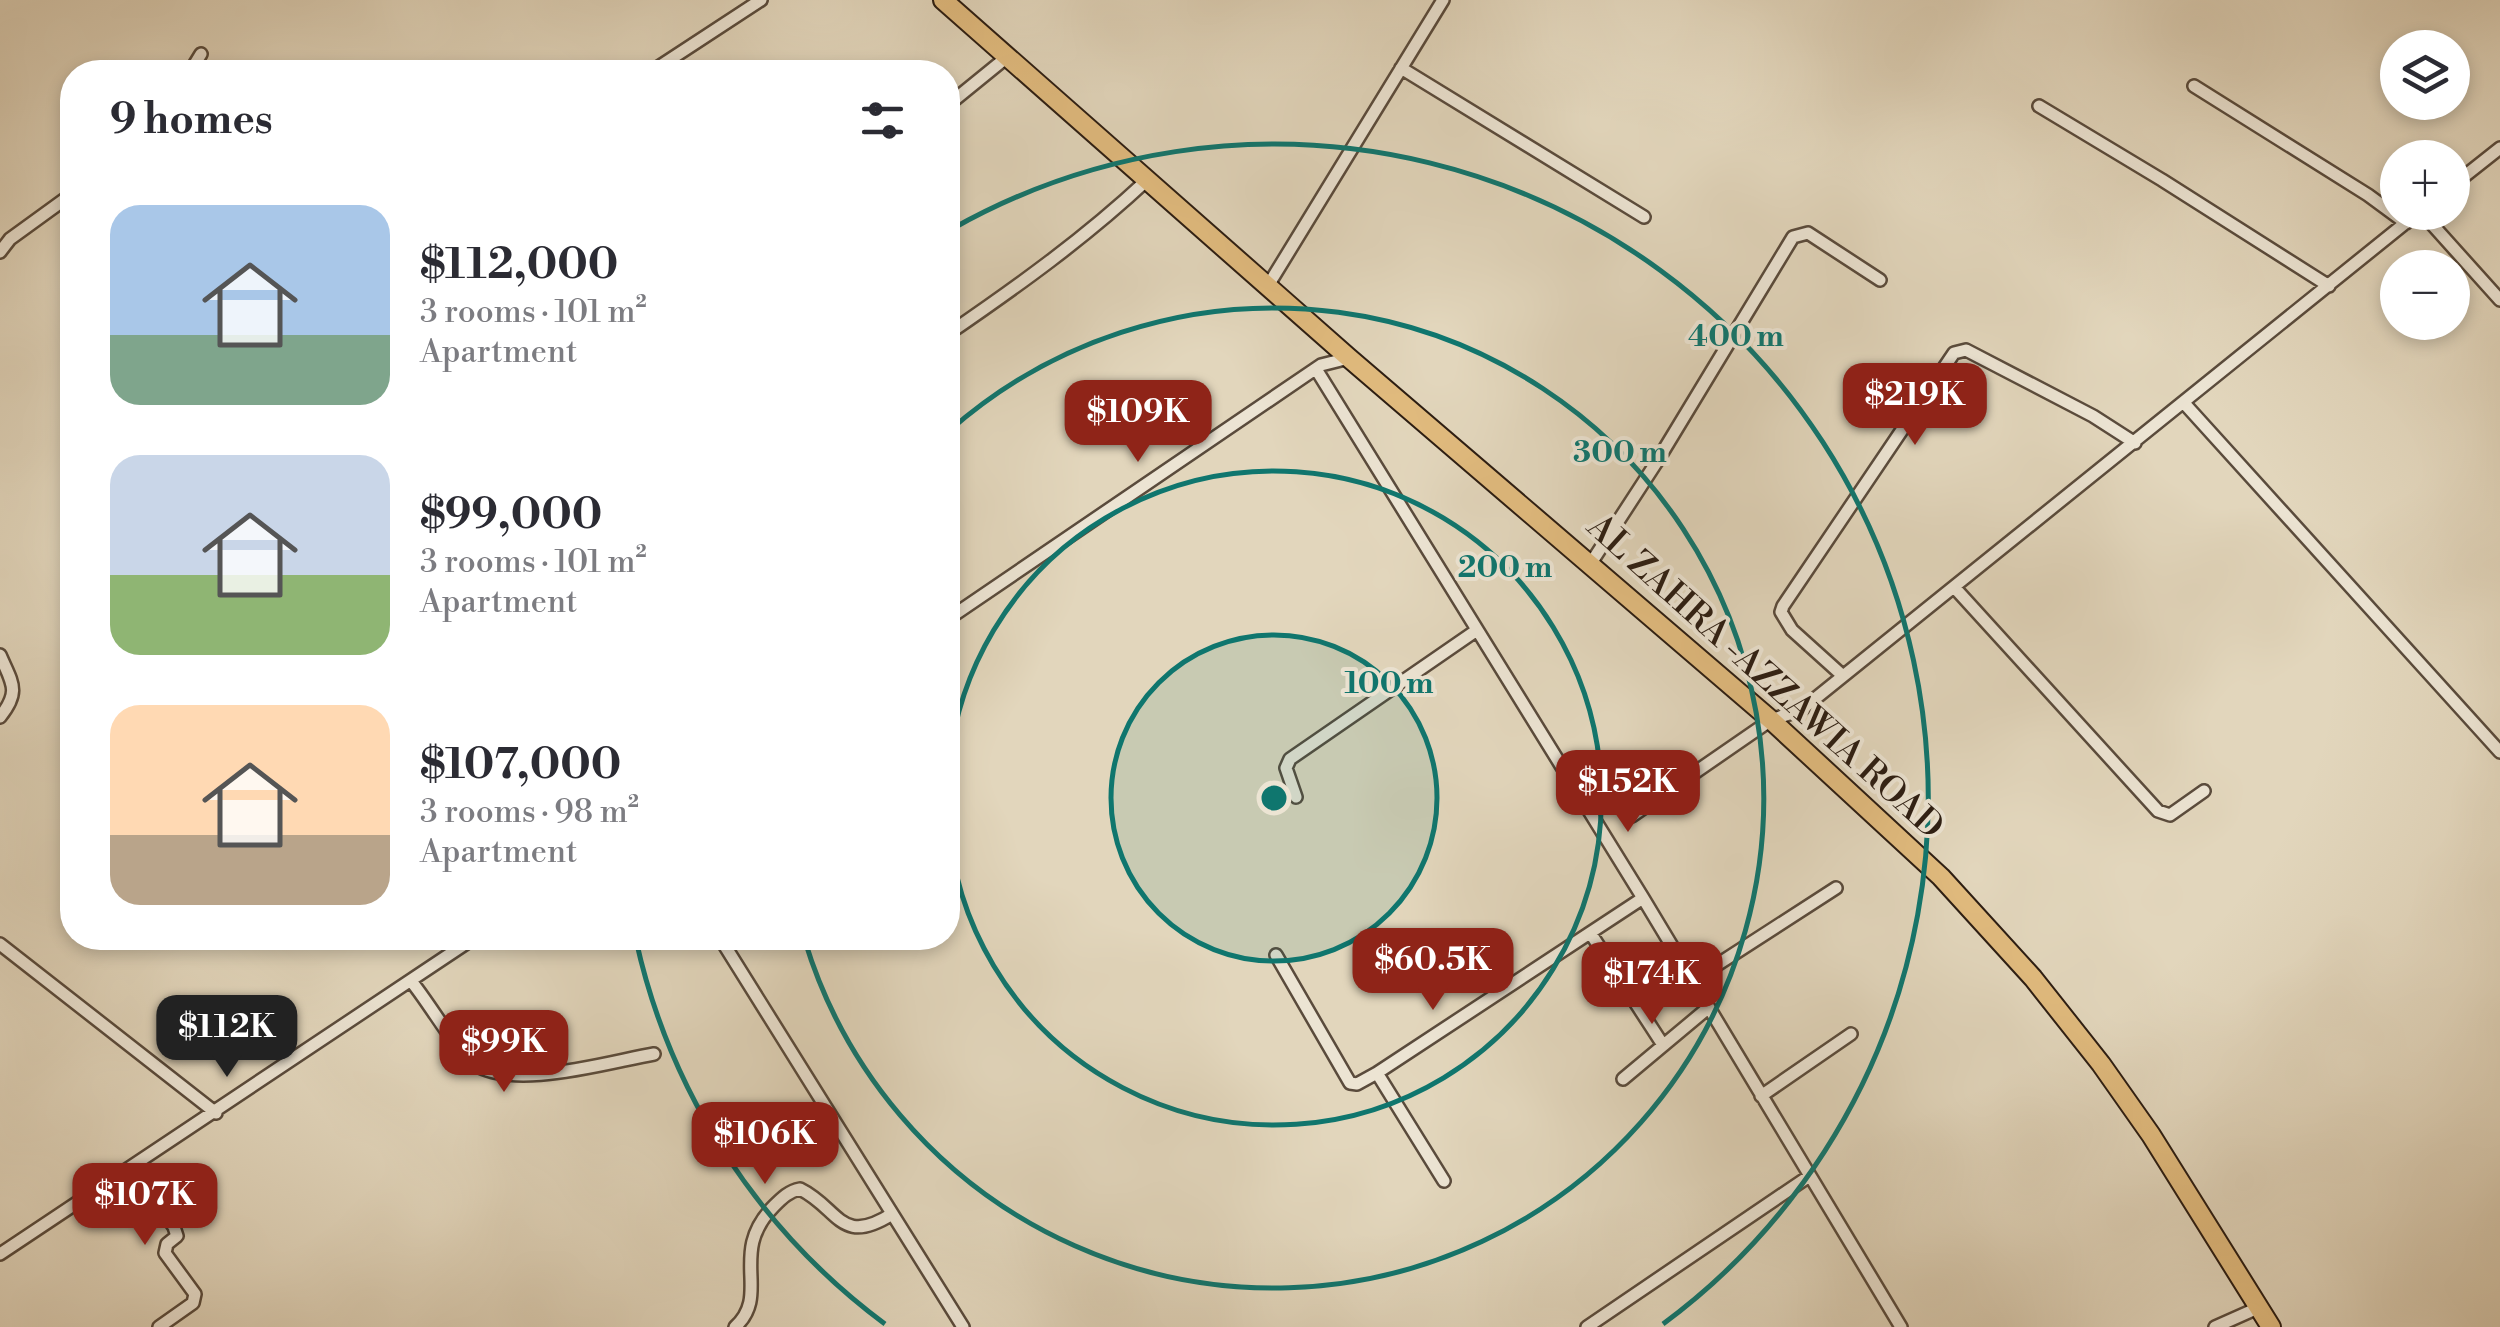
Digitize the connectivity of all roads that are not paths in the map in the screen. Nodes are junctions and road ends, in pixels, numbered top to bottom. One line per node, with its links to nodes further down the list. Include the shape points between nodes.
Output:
1 (761, 0): 7 (street)
2 (943, 0): 5 (main road, AL ZAHRA -AZZAWIA ROAD)
3 (1443, 0): 8 (street)
4 (200, 54): 6 (street)
5 (1007, 57): 10 (street); 14 (main road, AL ZAHRA -AZZAWIA ROAD)
6 (197, 60)
7 (669, 60)
8 (1401, 68): 17 (street); 22 (street)
9 (2194, 86): 16 (street)
10 (960, 94)
11 (2039, 106): 23 (street)
12 (2500, 148): 13 (street)
13 (2470, 172)
14 (1148, 180): 22 (main road, AL ZAHRA -AZZAWIA ROAD); 25 (street, via 1033,276)
15 (60, 203): 20 (street)
16 (2380, 204)
17 (1644, 218)
18 (2397, 230): 23 (street)
19 (2436, 230): 24 (street)
20 (0, 252)
21 (1880, 280): 31 (street, via 1808,233 1794,237)
22 (1268, 284): 26 (main road, AL ZAHRA -AZZAWIA ROAD)
23 (2329, 286): 29 (street)
24 (2500, 300)
25 (960, 326)
26 (1321, 332): 27 (main road, AL ZAHRA -AZZAWIA ROAD); 28 (street)
27 (1350, 358): 28 (street); 31 (main road, AL ZAHRA -AZZAWIA ROAD)
28 (1318, 367): 33 (street); 34 (street)
29 (2184, 404): 30 (street); 41 (street)
30 (2135, 443): 32 (street); 36 (street, via 1966,350 1954,353 1783,606 1792,630)
31 (1591, 564): 39 (main road, AL ZAHRA -AZZAWIA ROAD)
32 (1954, 587): 36 (street); 42 (street, via 2158,811 2170,815)
33 (960, 611)
34 (1477, 630): 43 (street, via 1290,759 1286,768); 46 (street)
35 (0, 655): 38 (street, via 14,689)
36 (1843, 676): 37 (street)
37 (1801, 710): 39 (street); 40 (street)
38 (0, 717)
39 (1771, 720): 40 (main road, AL ZAHRA -AZZAWIA ROAD); 44 (street)
40 (1790, 737): 67 (main road, AL ZAHRA -AZZAWIA ROAD, via 1941,877 2043,990 2151,1134)
41 (2500, 752)
42 (2204, 792)
43 (1296, 796)
44 (1632, 816)
45 (1836, 888): 53 (street)
46 (1643, 898): 47 (street); 53 (street)
47 (1591, 934): 56 (street); 58 (street)
48 (0, 944): 61 (street)
49 (456, 950): 52 (street)
50 (727, 950): 65 (street)
51 (1276, 955): 58 (street, via 1350,1084)
52 (412, 980): 57 (street, via 471,1062 497,1074 530,1076); 61 (street)
53 (1692, 981): 54 (street)
54 (1708, 1008): 56 (street); 60 (street)
55 (1851, 1034): 60 (street)
56 (1663, 1045): 59 (street)
57 (654, 1054)
58 (1377, 1072): 64 (street)
59 (1623, 1079)
60 (1761, 1096): 63 (street)
61 (216, 1112): 62 (street)
62 (134, 1167): 66 (street); 68 (street, via 174,1227 177,1236 165,1253 196,1294)
63 (1808, 1177): 71 (street); 72 (street)
64 (1444, 1180)
65 (892, 1214): 69 (street, via 851,1228 807,1192 790,1192 753,1233 750,1306); 70 (street)
66 (0, 1254)
67 (2260, 1308): 73 (street); 74 (main road, AL ZAHRA -AZZAWIA ROAD)
68 (159, 1327)
69 (734, 1327)
70 (963, 1327)
71 (1588, 1327)
72 (1901, 1327)
73 (2215, 1327)
74 (2271, 1327)

